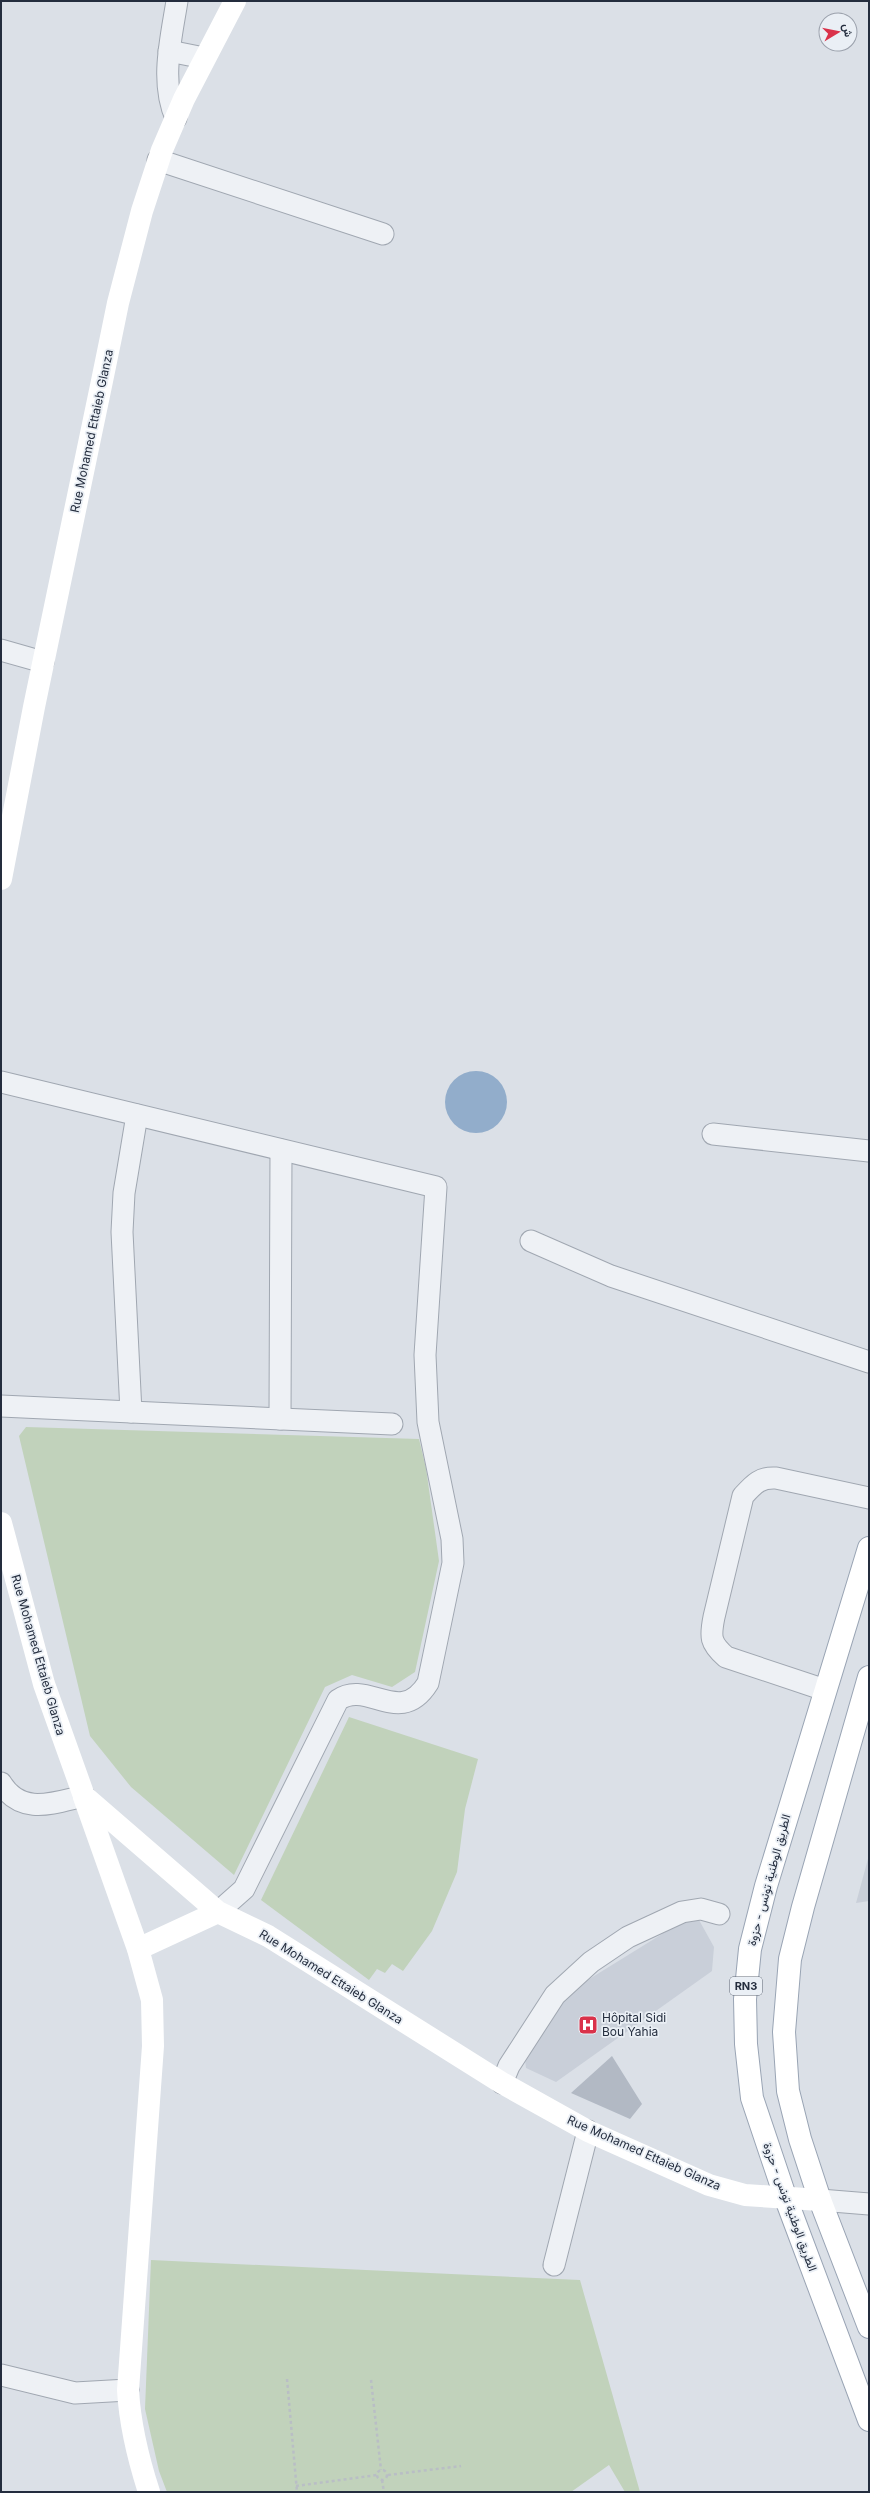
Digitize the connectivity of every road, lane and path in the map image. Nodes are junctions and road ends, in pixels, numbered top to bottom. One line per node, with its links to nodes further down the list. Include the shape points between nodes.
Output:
1 (177, 1): 3 (street)
2 (235, 1): 4 (street, Rue Mohamed Ettaieb Glanza)
3 (169, 51): 4 (street); 5 (street, via 167,86 170,105)
4 (204, 58): 5 (street, Rue Mohamed Ettaieb Glanza)
5 (176, 118): 6 (street, Rue Mohamed Ettaieb Glanza)
6 (158, 160): 7 (street); 9 (street, Rue Mohamed Ettaieb Glanza, via 118,303)
7 (383, 234)
8 (1, 650): 9 (street)
9 (43, 662): 10 (street, Rue Mohamed Ettaieb Glanza)
10 (1, 878)
11 (1, 1082): 12 (street)
12 (137, 1115): 14 (street); 19 (street, via 124,1193 122,1232)
13 (713, 1134): 15 (street)
14 (281, 1150): 20 (street); 29 (street, via 436,1187 426,1370 428,1422 452,1539 453,1563 431,1673 422,1692 414,1699 403,1703 354,1694 338,1700 244,1888)
15 (869, 1151)
16 (531, 1241): 17 (street, via 610,1276)
17 (869, 1362)
18 (1, 1406): 19 (street)
19 (131, 1412): 20 (street)
20 (280, 1419): 21 (street)
21 (392, 1424)
22 (869, 1498): 26 (street, via 776,1478 764,1477 755,1482 743,1496 710,1633 716,1648 726,1657)
23 (1, 1523): 28 (street, Rue Mohamed Ettaieb Glanza, via 44,1684)
24 (869, 1548): 26 (street, الطريق الوطنية تونس - حزوة / RN3)
25 (869, 1677): 35 (street, via 803,1907 790,1959 786,1990 784,2032 788,2091 800,2139)
26 (825, 1690): 34 (street, الطريق الوطنية تونس - حزوة / RN3, via 764,1893 750,1949 745,1999 746,2044 752,2098)
27 (1, 1783): 28 (street, via 17,1801 28,1804 42,1805)
28 (84, 1796): 29 (street, Rue Mohamed Ettaieb Glanza); 31 (street)
29 (218, 1912): 31 (street); 32 (street, Rue Mohamed Ettaieb Glanza, via 268,1936)
30 (719, 1914): 32 (street, via 701,1909 682,1912 628,1937 591,1962 555,1995)
31 (138, 1949): 42 (street, via 152,2000 153,2046)
32 (502, 2083): 33 (street, Rue Mohamed Ettaieb Glanza)
33 (588, 2131): 34 (street, Rue Mohamed Ettaieb Glanza, via 709,2185 745,2195); 37 (street)
34 (786, 2199): 35 (street, Rue Mohamed Ettaieb Glanza); 43 (street, الطريق الوطنية تونس - حزوة / RN3)
35 (820, 2200): 36 (street); 38 (street)
36 (869, 2204)
37 (554, 2264)
38 (869, 2327)
39 (1, 2375): 42 (street, via 75,2393)
40 (287, 2379): 49 (path)
41 (371, 2380): 45 (path)
42 (128, 2390): 50 (street, via 130,2422 138,2458)
43 (869, 2420)
44 (461, 2466): 47 (path)
45 (381, 2470): 46 (path); 47 (path, via 386,2471)
46 (377, 2475): 48 (path); 49 (path)
47 (388, 2475): 48 (path)
48 (382, 2480): 52 (path)
49 (296, 2486): 51 (path)
50 (150, 2492)
51 (297, 2492)
52 (384, 2492)

